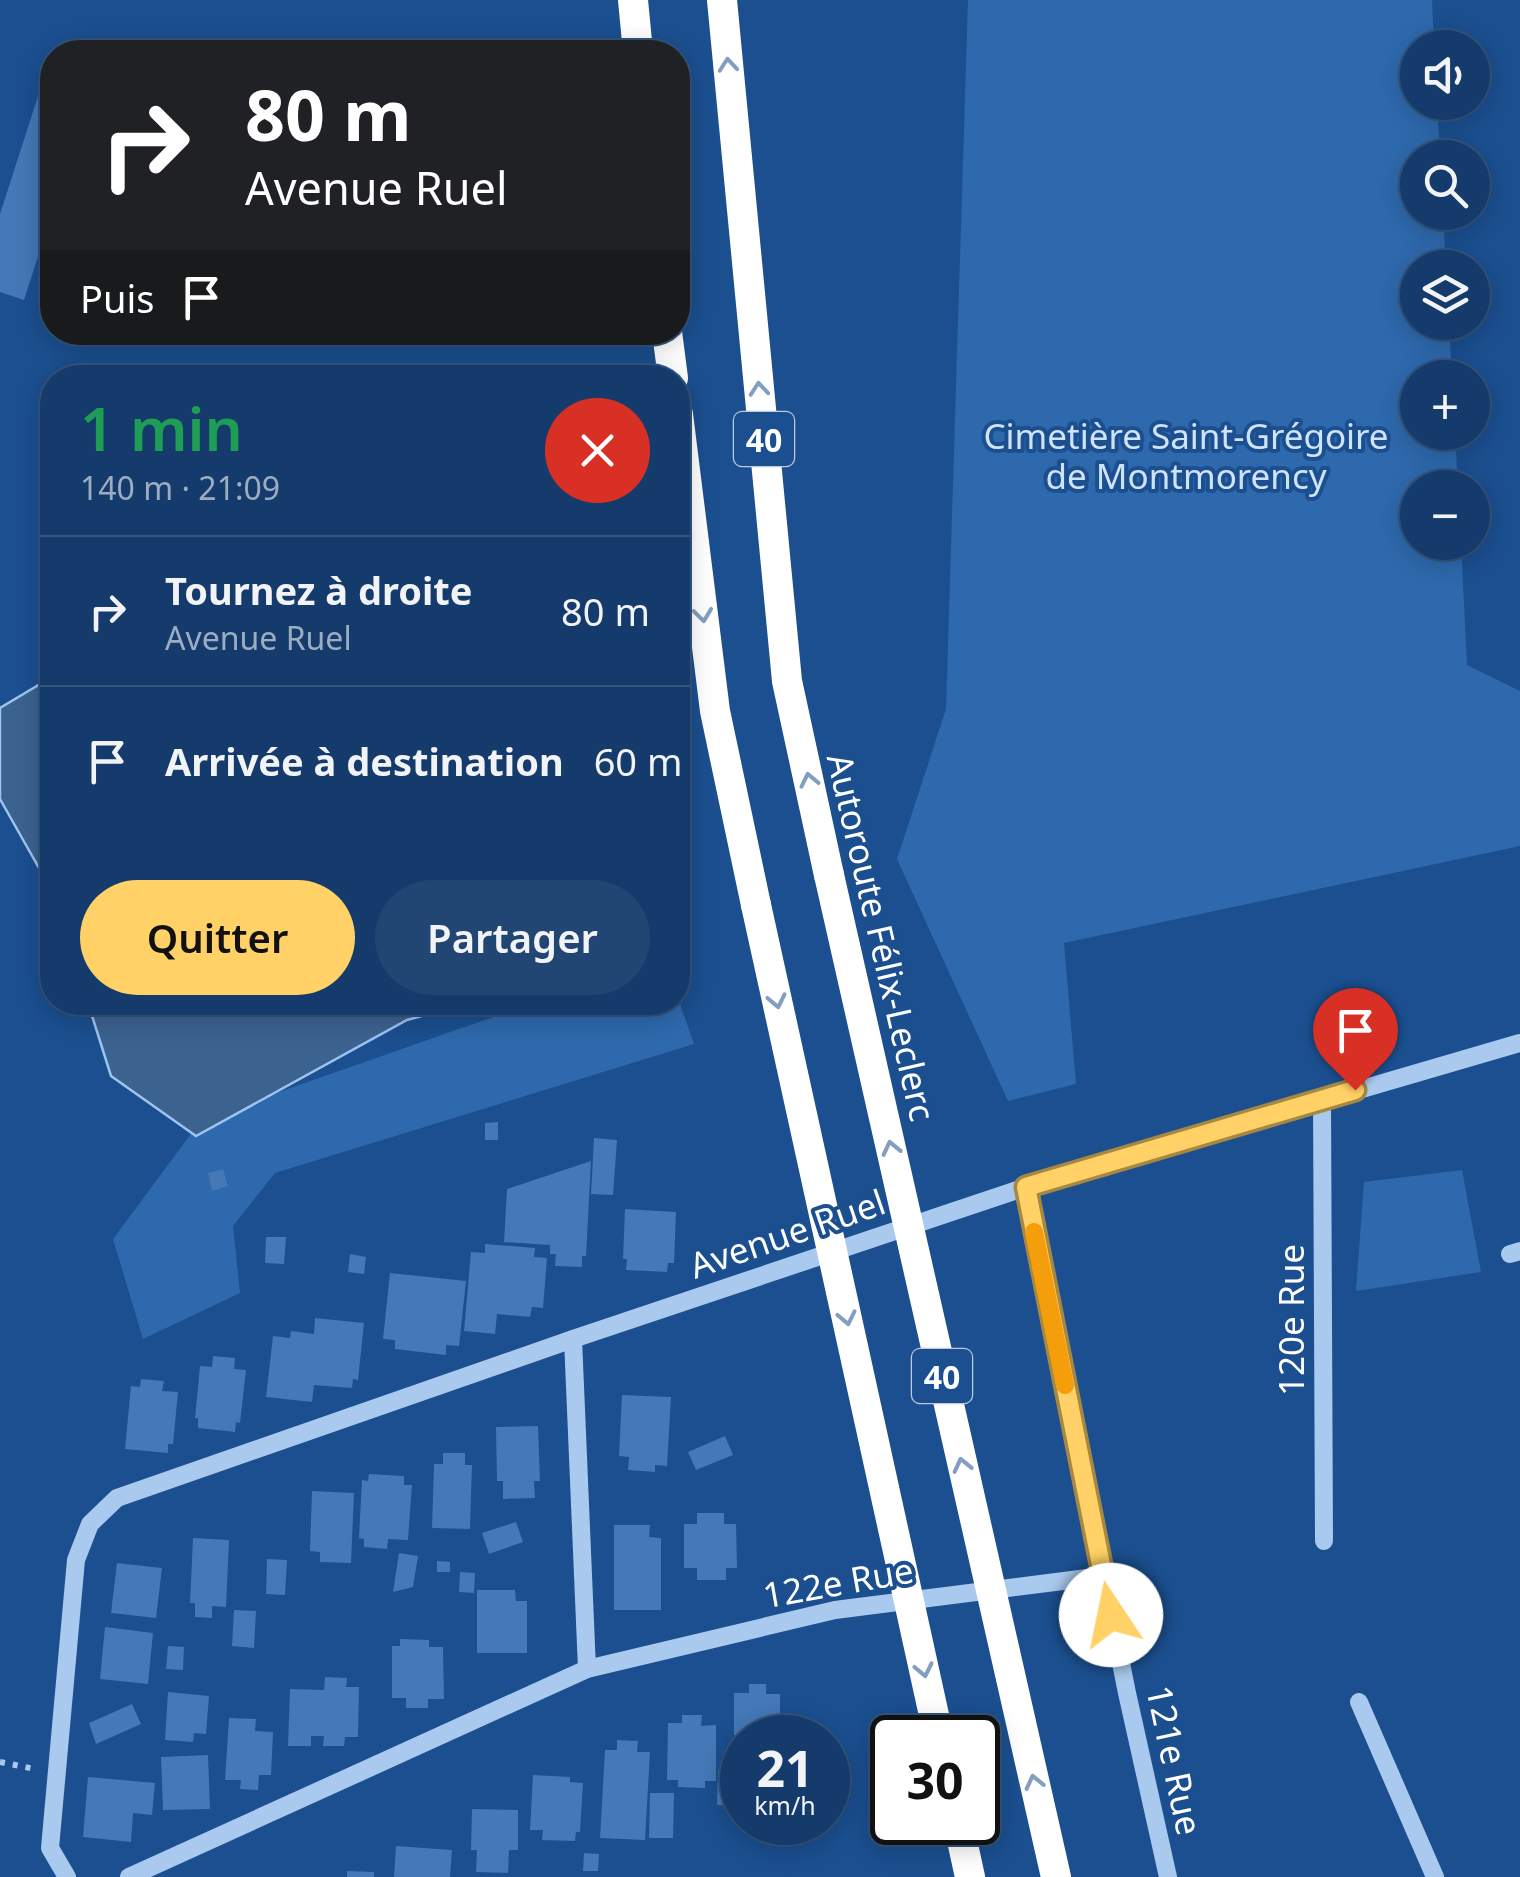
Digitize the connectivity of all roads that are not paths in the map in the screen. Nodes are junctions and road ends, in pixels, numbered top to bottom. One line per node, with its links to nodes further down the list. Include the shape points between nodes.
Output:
1 (633, 0): 3 (highway)
2 (722, 0): 18 (highway, Autoroute Félix-Leclerc / 40, one-way to 2, bridge, via 787,681)
3 (637, 40)
4 (690, 513): 13 (highway, 40, one-way to 13, bridge, via 714,712)
5 (1520, 1043): 6 (street, Avenue Ruel)
6 (1322, 1099): 7 (street, Avenue Ruel); 9 (street, 120e Rue)
7 (1026, 1187): 8 (street, Avenue Ruel); 10 (street, 121e Rue)
8 (573, 1339): 11 (street); 15 (street, Avenue Ruel, via 118,1498 90,1524 76,1560 50,1848)
9 (1324, 1542)
10 (1104, 1576): 11 (street, 122e Rue, via 835,1610); 19 (street, 121e Rue)
11 (587, 1669): 16 (street, 122e Rue)
12 (1359, 1702): 20 (street)
13 (934, 1715)
14 (963, 1845): 17 (highway)
15 (67, 1877)
16 (130, 1877)
17 (970, 1877)
18 (1056, 1877)
19 (1168, 1877)
20 (1434, 1877)

